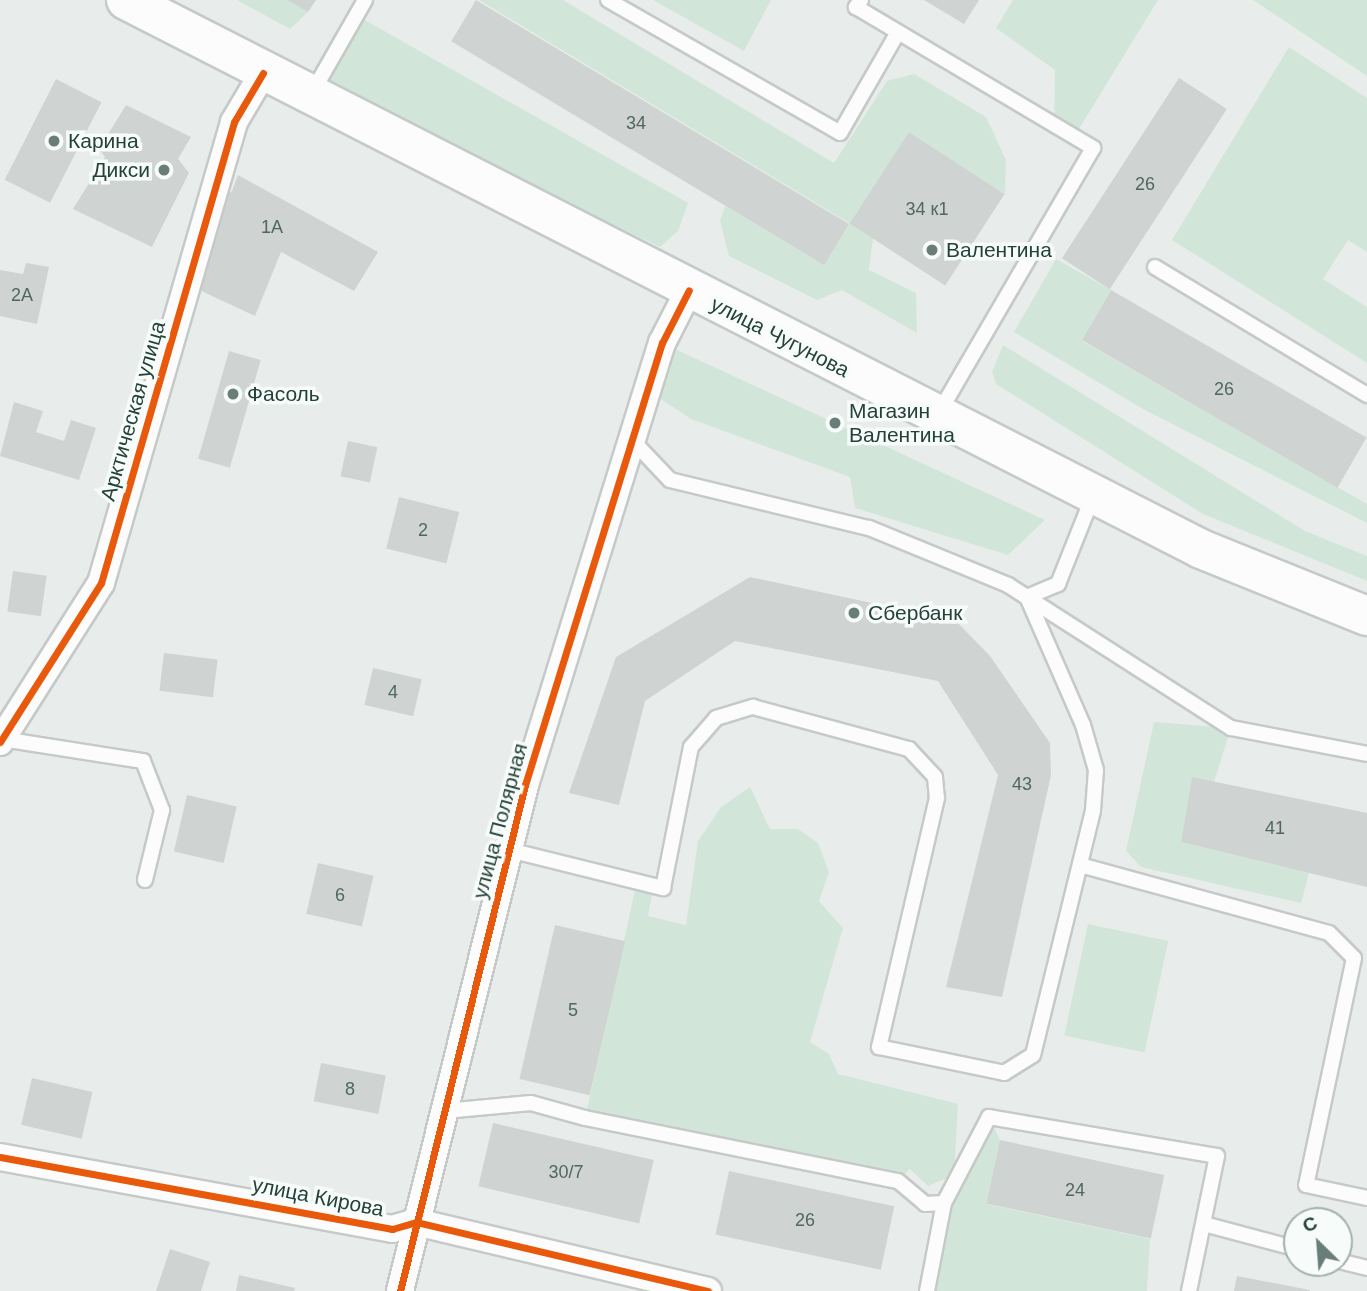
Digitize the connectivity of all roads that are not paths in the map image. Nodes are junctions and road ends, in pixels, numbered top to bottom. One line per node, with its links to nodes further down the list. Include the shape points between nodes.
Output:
1 (126, 0): 6 (main road, улица Чугунова)
2 (365, 0): 7 (lane)
3 (608, 0): 5 (lane, via 839,134)
4 (861, 0): 5 (lane, via 856,7)
5 (898, 32): 11 (lane, via 1093,148)
6 (263, 73): 7 (main road, улица Чугунова); 16 (street, Арктическая улица, via 234,122 101,583)
7 (310, 97): 9 (main road, улица Чугунова)
8 (1155, 267): 10 (lane)
9 (689, 290): 11 (main road, улица Чугунова); 12 (street, улица Полярная, via 662,342)
10 (1367, 395)
11 (937, 417): 13 (main road, улица Чугунова)
12 (632, 440): 14 (lane, via 670,480 869,528); 18 (street, улица Полярная)
13 (1093, 495): 14 (lane, via 1058,584); 15 (main road, улица Чугунова, via 1201,549)
14 (1027, 597): 17 (lane, via 1231,727); 19 (lane, via 1083,725 1096,770 1093,810)
15 (1367, 617)
16 (1, 740): 20 (lane, via 143,761 162,810)
17 (1367, 754)
18 (509, 850): 19 (lane, via 663,888 691,747 716,718 753,707 909,749 935,777 937,798 879,1047 1003,1073 1033,1055); 21 (street, улица Полярная)
19 (1080, 865): 23 (lane, via 1329,933 1354,958 1306,1185)
20 (145, 880)
21 (445, 1111): 24 (lane, via 531,1102 585,1118 898,1181 925,1204); 25 (street, улица Полярная)
22 (0, 1157): 25 (street, улица Кирова, via 392,1229)
23 (1367, 1198)
24 (944, 1203): 26 (lane, via 989,1117 1217,1156); 30 (lane)
25 (416, 1222): 28 (street, улица Полярная); 29 (street, улица Кирова)
26 (1204, 1224): 27 (lane); 31 (lane)
27 (1283, 1245)
28 (400, 1291)
29 (708, 1291)
30 (927, 1291)
31 (1189, 1291)

